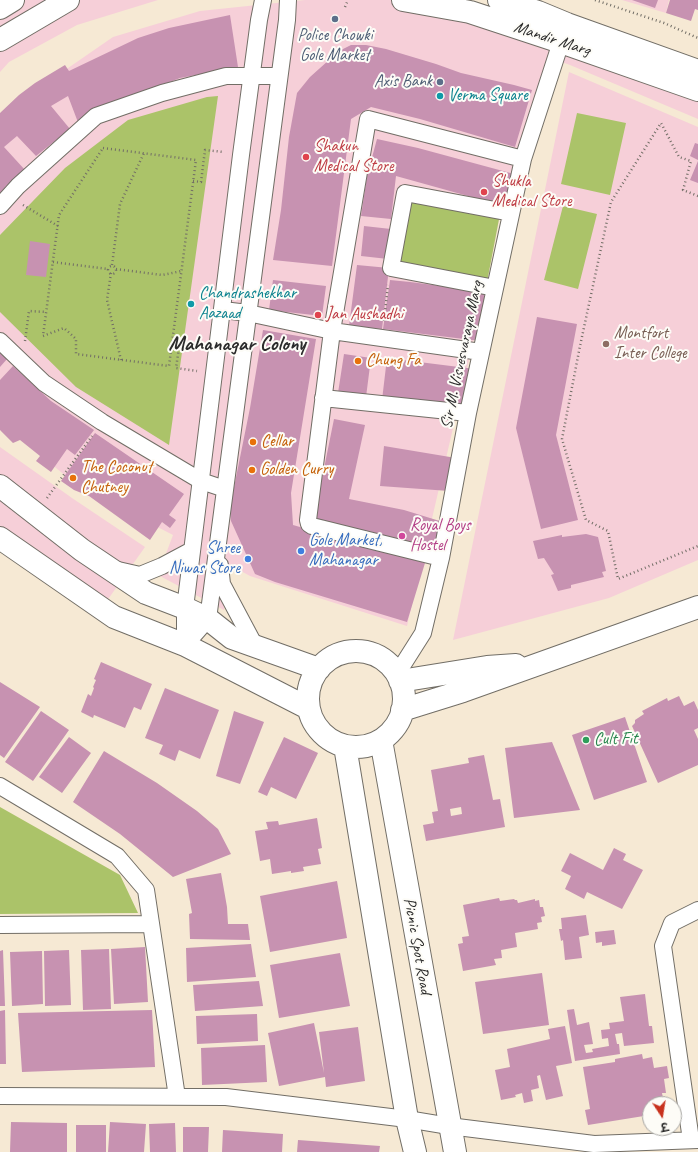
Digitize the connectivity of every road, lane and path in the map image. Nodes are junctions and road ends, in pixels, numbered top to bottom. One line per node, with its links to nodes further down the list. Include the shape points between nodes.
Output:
1 (13, 0): 10 (street)
2 (68, 0): 12 (street)
3 (263, 0): 15 (street)
4 (288, 0): 16 (street)
5 (348, 0): 9 (path)
6 (403, 0): 13 (street, Mandir Marg, via 470,12)
7 (499, 0): 14 (street)
8 (595, 0): 11 (path, via 664,23)
9 (345, 7)
10 (0, 8)
11 (698, 38)
12 (0, 40)
13 (560, 42): 17 (street, Mandir Marg); 20 (street, Sir M. Visvesvaraya Marg)
14 (698, 71)
15 (252, 76): 16 (street); 24 (street, via 226,76 162,93 96,116 18,186); 35 (street)
16 (279, 76): 37 (street)
17 (698, 90)
18 (205, 150): 21 (path, via 201,182)
19 (144, 153): 21 (path, via 196,160); 26 (path, via 103,148 59,215); 28 (path, via 120,204)
20 (523, 158): 25 (street, Sir M. Visvesvaraya Marg); 38 (street, via 368,120)
21 (193, 181): 32 (path)
22 (698, 196): 55 (path, via 682,190 691,161 679,157 661,123 611,202 562,440 586,520 608,531 618,579)
23 (20, 203): 26 (path)
24 (0, 206)
25 (511, 213): 29 (street, via 405,192); 34 (street, Sir M. Visvesvaraya Marg)
26 (58, 226): 27 (path)
27 (53, 262): 30 (path); 36 (path)
28 (112, 265): 30 (path); 31 (path)
29 (390, 268): 34 (street); 39 (path)
30 (108, 269): 33 (path)
31 (116, 269): 32 (path, via 162,275); 33 (path)
32 (182, 271): 41 (path)
33 (111, 273): 43 (path, via 107,300)
34 (495, 288): 42 (street, Sir M. Visvesvaraya Marg)
35 (223, 310): 37 (street); 49 (street)
36 (46, 312): 43 (path, via 43,336 64,328 76,339 76,354); 44 (path, via 29,311)
37 (248, 313): 38 (street); 51 (street)
38 (332, 331): 39 (street); 46 (street)
39 (382, 338): 42 (street)
40 (0, 341): 44 (street)
41 (172, 346): 43 (path, via 169,366); 45 (path, via 179,348)
42 (481, 352): 47 (street, Sir M. Visvesvaraya Marg)
43 (121, 360)
44 (23, 363): 48 (street, via 44,383)
45 (176, 368)
46 (323, 398): 47 (street); 57 (street, via 309,524)
47 (468, 413): 57 (street, Sir M. Visvesvaraya Marg)
48 (102, 422): 49 (street); 52 (path)
49 (201, 481): 51 (street); 56 (street)
50 (0, 486): 52 (street)
51 (225, 488): 54 (street)
52 (36, 514): 58 (street)
53 (0, 538): 62 (street, via 114,617)
54 (218, 546): 61 (street); 63 (street, via 222,584)
55 (698, 546)
56 (192, 550): 58 (street, via 140,575); 60 (street)
57 (442, 558): 66 (street, Sir M. Visvesvaraya Marg, via 423,632)
58 (109, 568): 60 (street, via 146,593)
59 (698, 607): 64 (street)
60 (185, 608): 61 (street); 62 (street)
61 (208, 620): 62 (street); 63 (street, via 232,638)
62 (185, 645): 67 (street)
63 (256, 646): 65 (street)
64 (538, 664): 66 (street); 68 (street)
65 (319, 669): 66 (street, via 330,659 344,653 359,651 387,662); 67 (street, via 308,694)
66 (398, 677): 68 (street, via 404,696)
67 (308, 708): 70 (street, via 321,732 332,741)
68 (402, 710): 69 (street, via 398,722)
69 (381, 740): 70 (street, via 369,745); 78 (street, Picnic Spot Road)
70 (345, 746): 77 (street)
71 (0, 786): 73 (street, via 117,856 146,890)
72 (698, 910): 79 (street, via 672,923 663,946)
73 (151, 924): 74 (street); 76 (street)
74 (0, 925)
75 (0, 1096): 76 (street)
76 (177, 1097): 77 (street, via 226,1097)
77 (407, 1119): 78 (street); 80 (street)
78 (449, 1126): 79 (street, via 594,1144); 81 (street, Picnic Spot Road)
79 (694, 1140)
80 (415, 1152)
81 (455, 1152)

